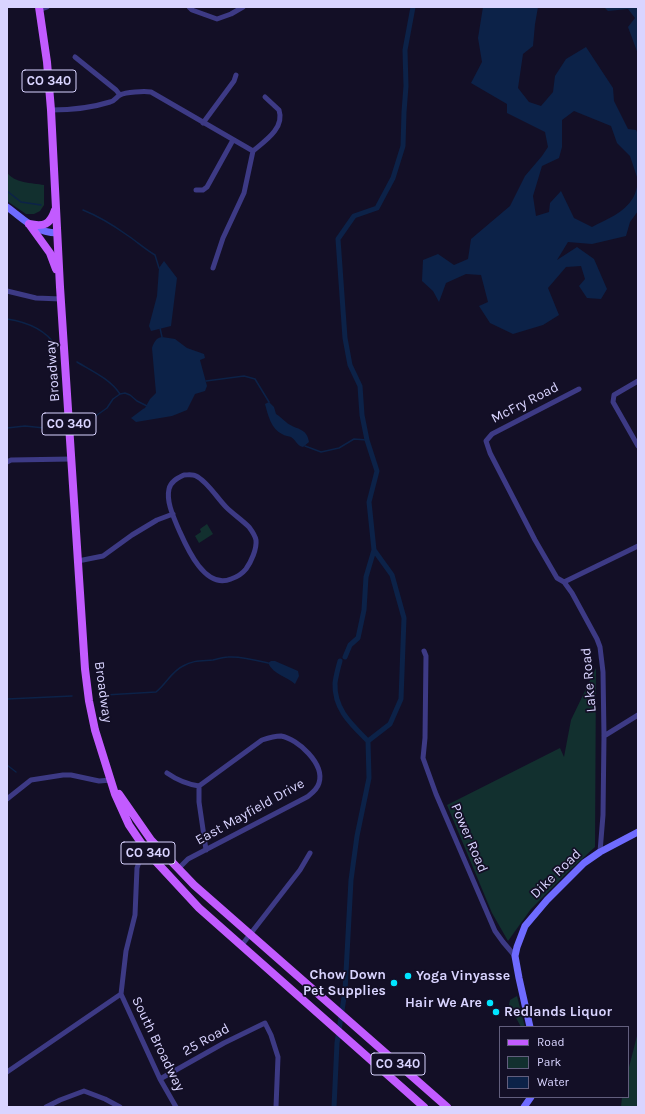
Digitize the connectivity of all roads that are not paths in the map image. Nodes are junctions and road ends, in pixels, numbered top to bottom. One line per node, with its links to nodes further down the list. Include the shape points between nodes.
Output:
1 (189, 7): 2 (street, via 217,19)
2 (243, 7)
3 (42, 8): 8 (main road, Broadway / CO 340)
4 (74, 57): 6 (street)
5 (236, 75): 9 (street)
6 (120, 95): 8 (street, via 113,101 81,109); 9 (street, via 151,92)
7 (265, 97): 11 (street, via 279,110 280,121 272,134)
8 (51, 110): 13 (main road, Broadway / CO 340)
9 (203, 123): 10 (street)
10 (233, 140): 11 (street); 12 (street, via 207,187 204,190)
11 (253, 151): 17 (street, via 244,193)
12 (196, 190)
13 (56, 202): 15 (main road, via 53,216 47,224); 16 (main road, Broadway / CO 340)
14 (7, 207): 15 (street)
15 (29, 224): 16 (street, via 44,232); 18 (main road, via 50,253)
16 (57, 233): 18 (main road, Broadway / CO 340)
17 (212, 268)
18 (60, 287): 20 (main road, Broadway / CO 340)
19 (7, 291): 20 (street, via 36,298)
20 (61, 299): 25 (main road, Broadway / CO 340)
21 (638, 381): 24 (street, via 614,395 613,402)
22 (579, 389): 23 (street, McFry Road, via 492,434)
23 (486, 441): 30 (street, Lake Road, via 535,540 557,578)
24 (638, 446)
25 (72, 459): 26 (street); 29 (main road, Broadway / CO 340)
26 (7, 462)
27 (173, 514): 27 (street, via 168,498 169,488 176,479 184,475 196,476 253,533 256,541 247,568 227,581 215,579 204,572 189,551); 29 (street, via 132,535 103,556)
28 (638, 546): 30 (street)
29 (78, 561): 35 (main road, Broadway / CO 340, via 89,701 96,735)
30 (564, 582): 33 (street, Lake Road, via 600,647)
31 (424, 651): 47 (street, Power Road, via 426,656 423,758 495,931)
32 (638, 715): 33 (street)
33 (604, 736): 40 (street, Lake Road)
34 (167, 773): 36 (street, via 177,780)
35 (111, 780): 37 (street, via 99,781 64,775 31,780); 41 (main road, Broadway / CO 340, via 129,825); 43 (main road, Broadway / CO 340, via 144,831)
36 (199, 786): 39 (street, via 200,816); 39 (street, East Mayfield Drive, via 262,740 280,736 299,745 312,756 320,776 315,792)
37 (7, 799)
38 (638, 832): 40 (street, Dike Road)
39 (206, 850): 43 (street, East Mayfield Drive, via 188,859)
40 (600, 852): 47 (street, Dike Road, via 576,871 529,919 521,933)
41 (148, 853): 44 (main road, Broadway / CO 340); 48 (street, South Broadway, via 137,868 135,915 126,951)
42 (310, 853): 45 (street, via 300,870)
43 (178, 869): 44 (main road, via 181,886); 45 (main road, Broadway / CO 340)
44 (205, 914): 46 (main road, Broadway / CO 340)
45 (250, 934): 46 (street); 61 (main road, Broadway / CO 340)
46 (241, 946): 51 (main road, Broadway / CO 340)
47 (515, 956): 49 (street, Power Road)
48 (121, 994): 50 (street); 52 (street, South Broadway)
49 (530, 1026)
50 (7, 1072)
51 (388, 1075): 58 (main road); 59 (main road, Broadway / CO 340); 60 (main road)
52 (160, 1079): 56 (street, South Broadway); 57 (street, 25 Road, via 265,1023 272,1035 278,1057)
53 (530, 1098): 62 (street)
54 (46, 1107): 55 (street, via 84,1091 105,1098)
55 (120, 1107)
56 (176, 1107)
57 (276, 1107)
58 (416, 1107)
59 (424, 1107)
60 (432, 1107)
61 (446, 1107)
62 (524, 1107)

